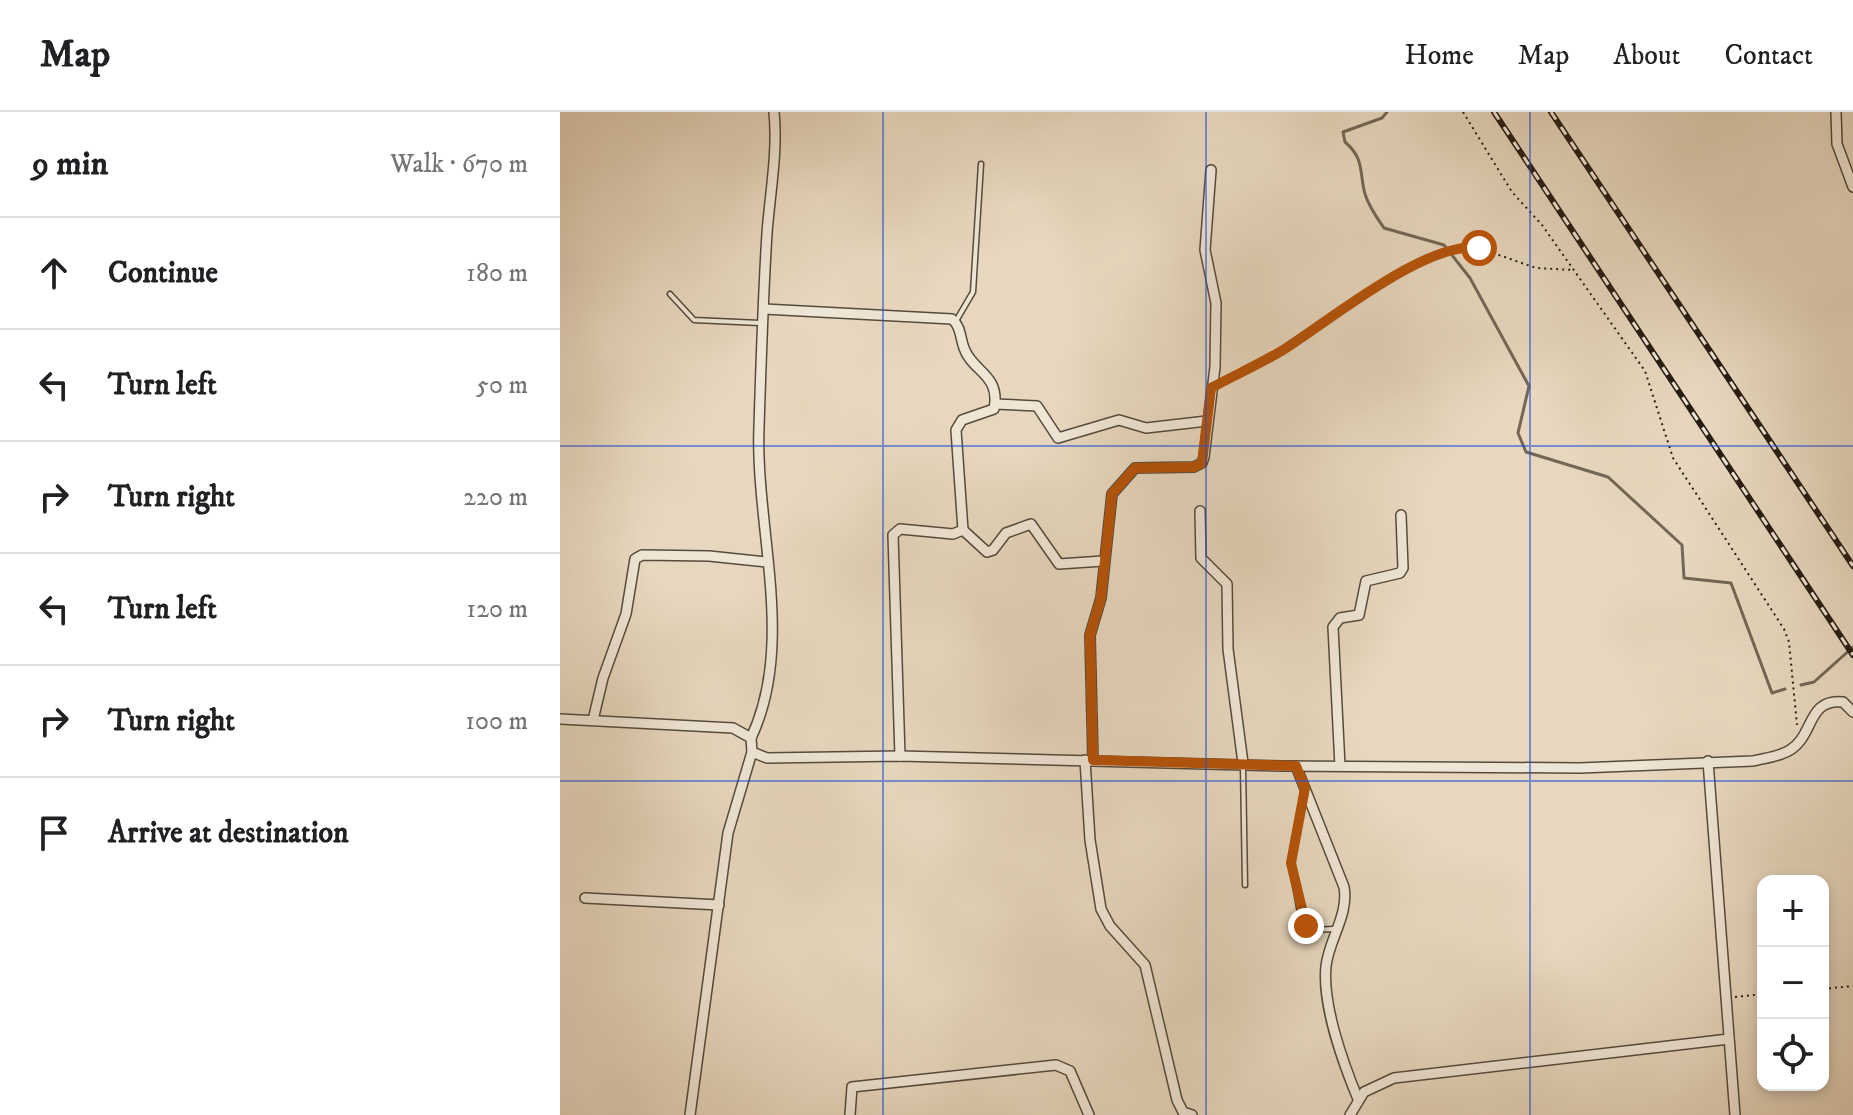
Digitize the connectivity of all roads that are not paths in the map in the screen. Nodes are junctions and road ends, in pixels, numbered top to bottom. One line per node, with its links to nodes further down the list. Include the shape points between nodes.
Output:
1 (774, 112): 7 (street, via 777,138)
2 (1836, 112): 5 (street, via 1837,144)
3 (981, 164): 8 (lane, via 973,292)
4 (1211, 170): 11 (street, via 1205,250 1216,303)
5 (1853, 187)
6 (670, 294): 9 (lane, via 694,320)
7 (764, 309): 8 (street); 9 (street)
8 (956, 321): 10 (street, via 968,356 989,377)
9 (763, 323): 16 (street, via 758,491)
10 (995, 404): 11 (street, via 1037,406 1058,438 1119,420 1146,428); 14 (street, via 990,413 962,420 956,430)
11 (1207, 421): 15 (street, via 1199,466 1135,468 1115,488)
12 (1200, 511): 25 (street, via 1201,558 1223,577 1229,592 1228,649)
13 (1401, 515): 27 (street, via 1400,573 1366,581 1359,615 1340,618 1333,627)
14 (963, 530): 15 (street, via 987,552 1006,533 1031,524 1059,564); 22 (street, via 953,534 900,529 893,535)
15 (1103, 561): 23 (street, via 1090,646)
16 (767, 562): 19 (street, via 709,556 635,559 626,614); 20 (street, via 773,630 764,711)
17 (1853, 712): 24 (street, via 1843,702 1823,705 1792,749 1775,756)
18 (560, 719): 19 (street)
19 (593, 720): 20 (street, via 733,728)
20 (751, 738): 21 (street)
21 (752, 752): 22 (street, via 767,758); 31 (street, via 733,810)
22 (900, 756): 23 (street)
23 (1089, 760): 25 (street); 38 (street, via 1090,840 1101,909 1145,965 1177,1100 1183,1112)
24 (1708, 761): 27 (street, via 1580,768); 33 (street)
25 (1243, 763): 26 (street); 29 (lane)
26 (1296, 766): 27 (street); 28 (street)
27 (1340, 766)
28 (1305, 788): 32 (street, via 1344,887); 32 (lane, via 1291,851 1301,919 1312,930)
29 (1245, 885)
30 (585, 898): 31 (street)
31 (719, 905): 35 (street)
32 (1337, 929): 34 (street, via 1326,969 1337,1041)
33 (1729, 1039): 34 (street, via 1394,1078); 40 (street)
34 (1358, 1099): 39 (street)
35 (690, 1115)
36 (850, 1115): 37 (street, via 852,1087 1056,1065 1070,1071)
37 (1089, 1115)
38 (1192, 1115)
39 (1350, 1115)
40 (1735, 1115)

